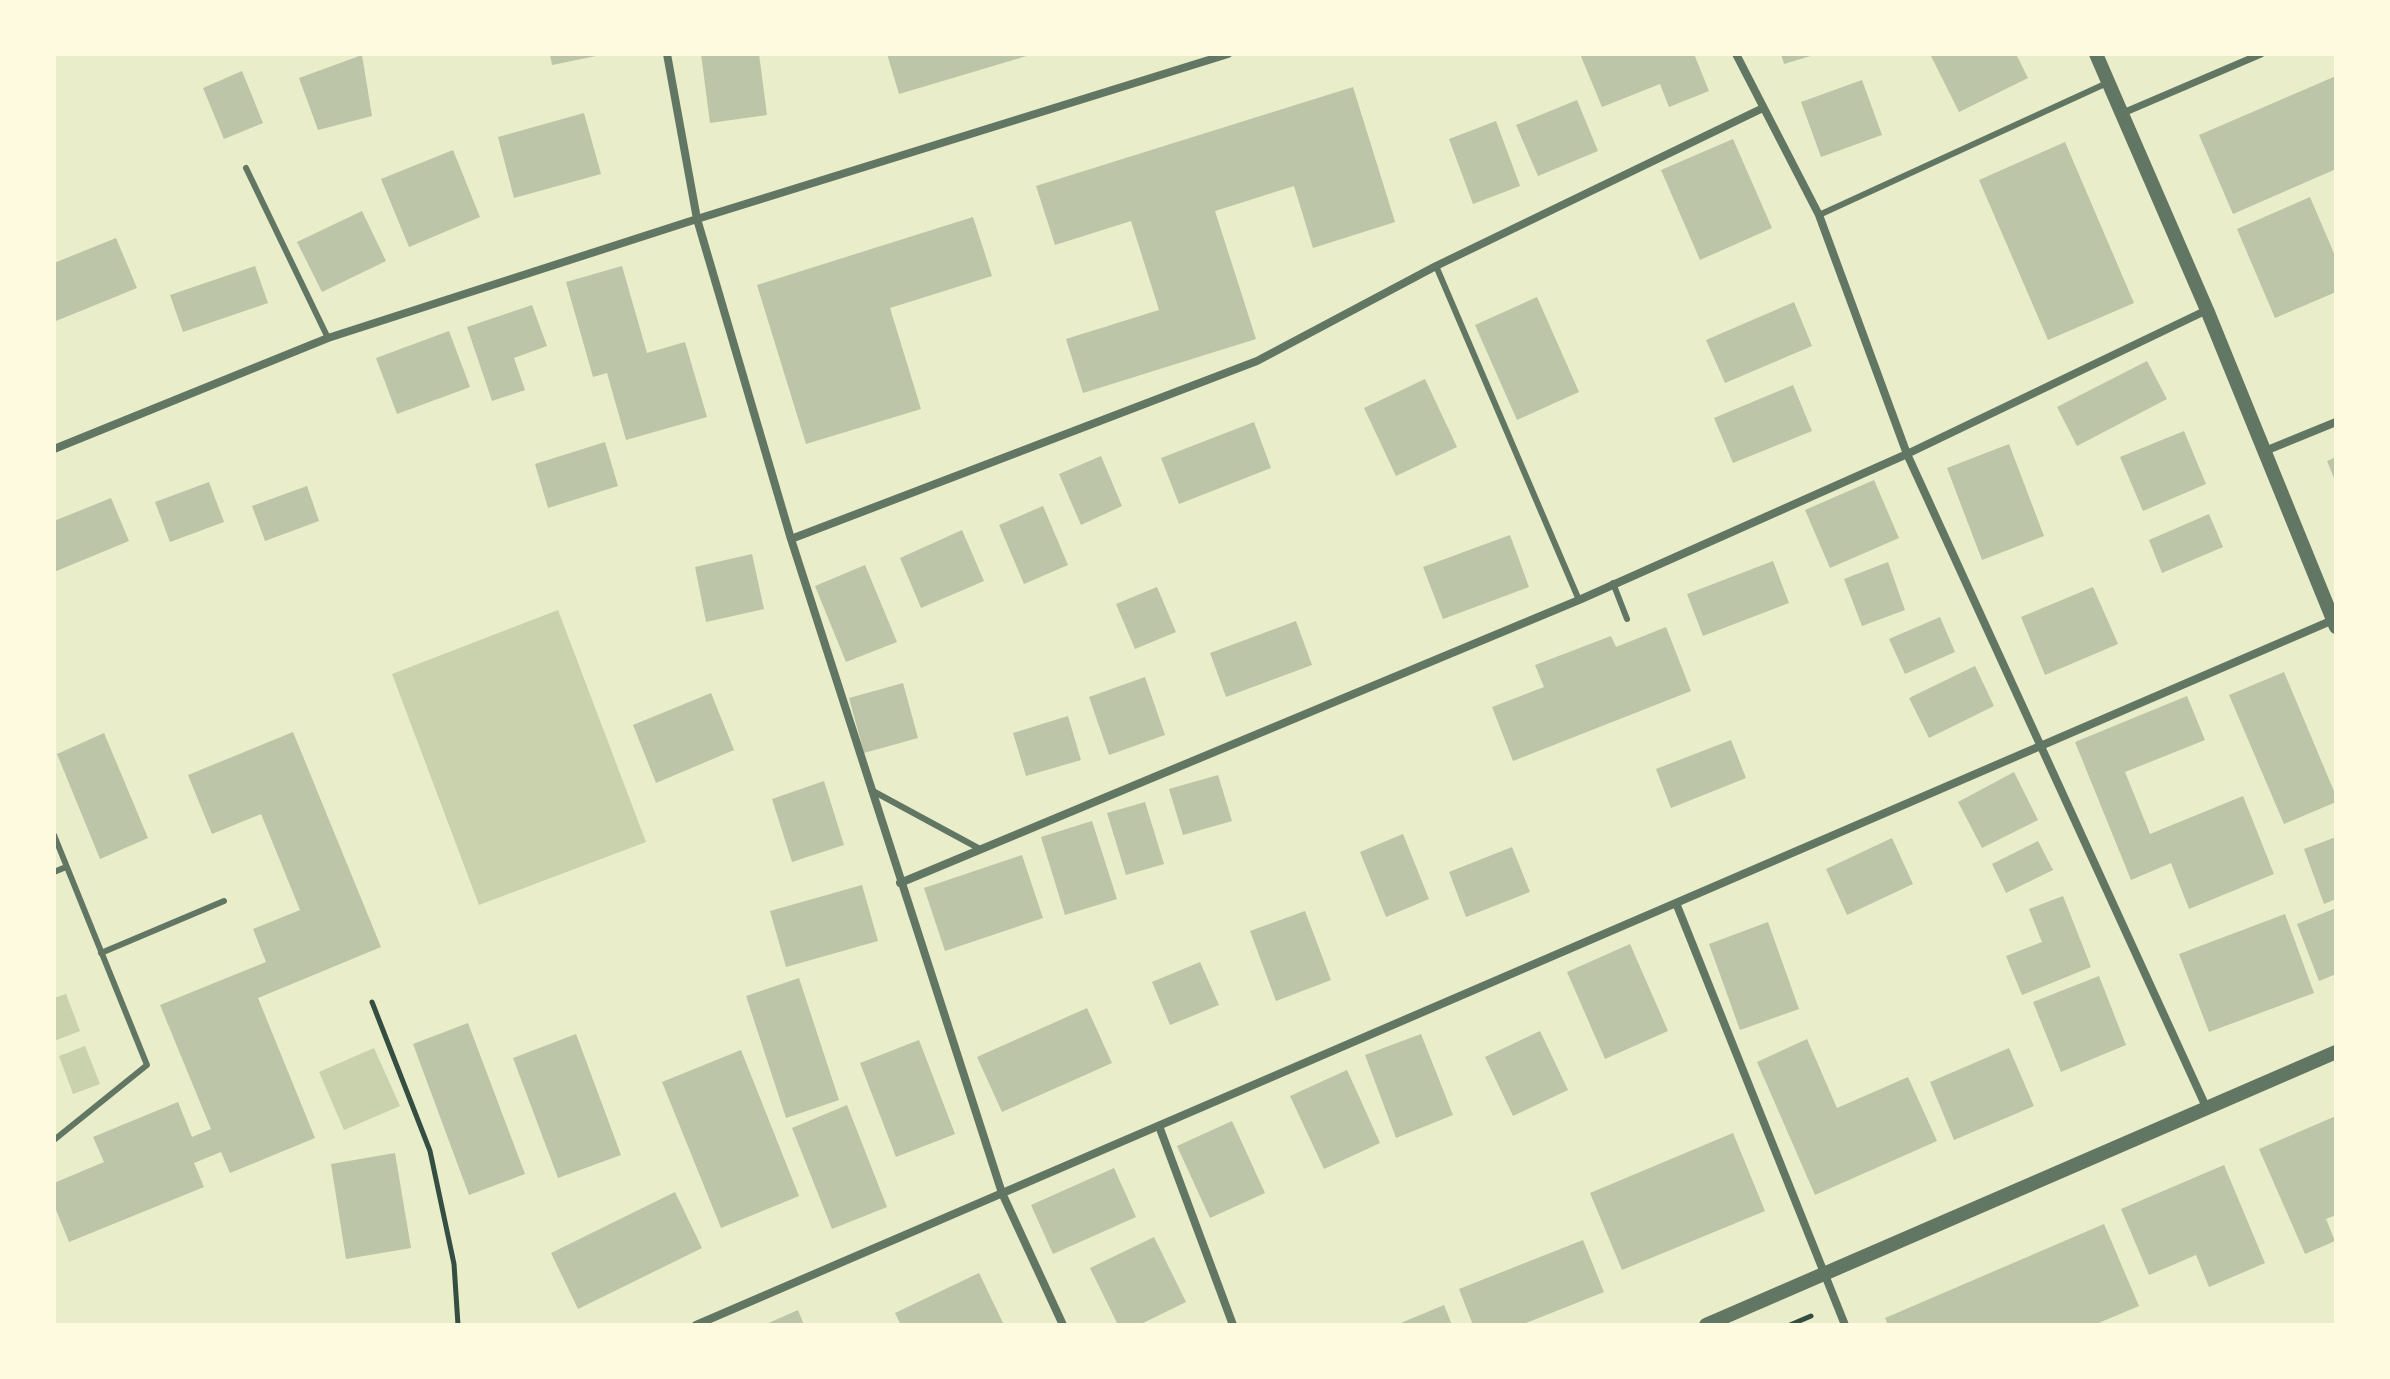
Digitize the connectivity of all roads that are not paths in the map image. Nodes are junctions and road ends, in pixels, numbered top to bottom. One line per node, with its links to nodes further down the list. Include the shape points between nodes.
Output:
1 (667, 54): 11 (street)
2 (1228, 54): 11 (street)
3 (1736, 54): 7 (street)
4 (2096, 54): 6 (street)
5 (2261, 54): 8 (street)
6 (2109, 82): 8 (street); 10 (lane)
7 (1763, 108): 10 (street); 12 (street)
8 (2123, 113): 13 (street)
9 (246, 168): 14 (lane)
10 (1819, 215): 18 (street)
11 (697, 219): 14 (street); 19 (street)
12 (1436, 266): 19 (street, via 1257,361); 21 (lane)
13 (2207, 310): 17 (street); 18 (street)
14 (328, 338): 16 (street)
15 (2336, 422): 17 (street)
16 (54, 449)
17 (2265, 451): 23 (street)
18 (1907, 454): 20 (street); 24 (street)
19 (791, 539): 25 (street)
20 (1613, 583): 21 (street); 22 (lane)
21 (1579, 600): 27 (street)
22 (1627, 619)
23 (2334, 624): 24 (street)
24 (2041, 746): 32 (street); 35 (street)
25 (871, 790): 27 (lane); 30 (street)
26 (54, 835): 28 (lane)
27 (981, 849): 30 (street)
28 (66, 867): 29 (lane); 33 (lane)
29 (54, 872)
30 (900, 883): 38 (street)
31 (224, 901): 33 (lane)
32 (1676, 903): 36 (street); 39 (street)
33 (101, 953): 37 (lane, via 147,1065)
34 (2336, 1052): 35 (street)
35 (2207, 1109): 39 (street)
36 (1159, 1126): 38 (street); 42 (street)
37 (54, 1140)
38 (1002, 1193): 40 (street); 41 (street)
39 (1824, 1274): 43 (street); 44 (street)
40 (696, 1325)
41 (1063, 1325)
42 (1233, 1325)
43 (1706, 1325)
44 (1845, 1325)

